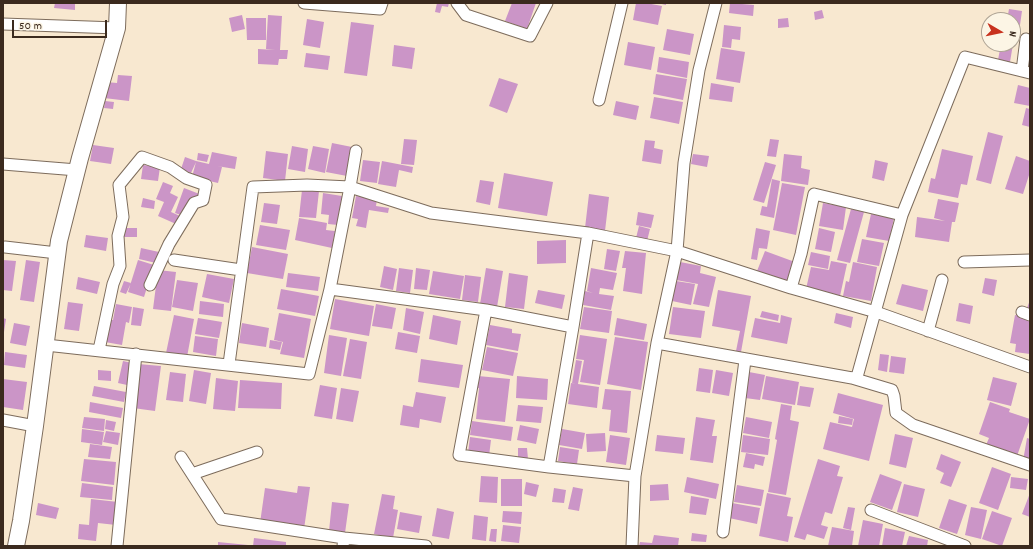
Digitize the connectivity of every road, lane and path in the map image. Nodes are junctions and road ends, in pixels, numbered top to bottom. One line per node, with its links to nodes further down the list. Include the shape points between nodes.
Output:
1 (118, 3): 9 (main road)
2 (304, 3): 3 (street, via 380,9)
3 (382, 3)
4 (457, 3): 5 (street, via 466,15 530,36)
5 (548, 3)
6 (622, 3): 12 (street)
7 (716, 3): 20 (street, via 699,70 685,155)
8 (3, 24): 9 (street)
9 (117, 28): 15 (main road)
10 (1026, 39): 11 (street)
11 (1026, 72): 17 (street, via 966,57)
12 (599, 100)
13 (356, 151): 16 (street)
14 (3, 164): 15 (street)
15 (77, 170): 21 (main road)
16 (350, 187): 18 (street, via 431,213); 25 (street, via 307,184 253,187); 29 (street)
17 (902, 216): 28 (street, via 814,194); 31 (street)
18 (588, 233): 20 (street); 32 (street)
19 (4, 247): 21 (street)
20 (677, 250): 28 (street); 34 (street)
21 (57, 253): 35 (main road)
22 (174, 260): 25 (street)
23 (1030, 260): 24 (street)
24 (964, 262)
25 (241, 270): 39 (street)
26 (942, 280): 33 (street)
27 (150, 285): 36 (street, via 169,244 194,203 203,200 206,185 186,178 170,167 142,157 119,185 123,217 118,236 120,266 113,284)
28 (791, 288): 31 (street)
29 (330, 289): 30 (street); 39 (street, via 309,374)
30 (486, 310): 32 (street); 47 (street, via 459,455)
31 (876, 312): 33 (street); 41 (street, via 857,377)
32 (573, 327): 47 (street)
33 (928, 331): 40 (street)
34 (657, 343): 38 (street); 49 (street)
35 (46, 345): 36 (street); 43 (main road)
36 (99, 350): 37 (street)
37 (136, 354): 39 (street); 54 (street)
38 (745, 360): 41 (street); 51 (street)
39 (228, 364)
40 (1030, 367)
41 (852, 378): 46 (street, via 892,390 896,413 913,425)
42 (3, 420): 43 (street)
43 (35, 426): 53 (main road)
44 (257, 452): 48 (street)
45 (181, 457): 48 (street)
46 (1030, 466)
47 (549, 467): 49 (street)
48 (192, 474): 52 (street, via 221,519)
49 (635, 476): 56 (street)
50 (871, 510): 57 (street)
51 (723, 532)
52 (343, 542): 55 (street)
53 (16, 546)
54 (117, 546)
55 (426, 546)
56 (632, 546)
57 (965, 546)

